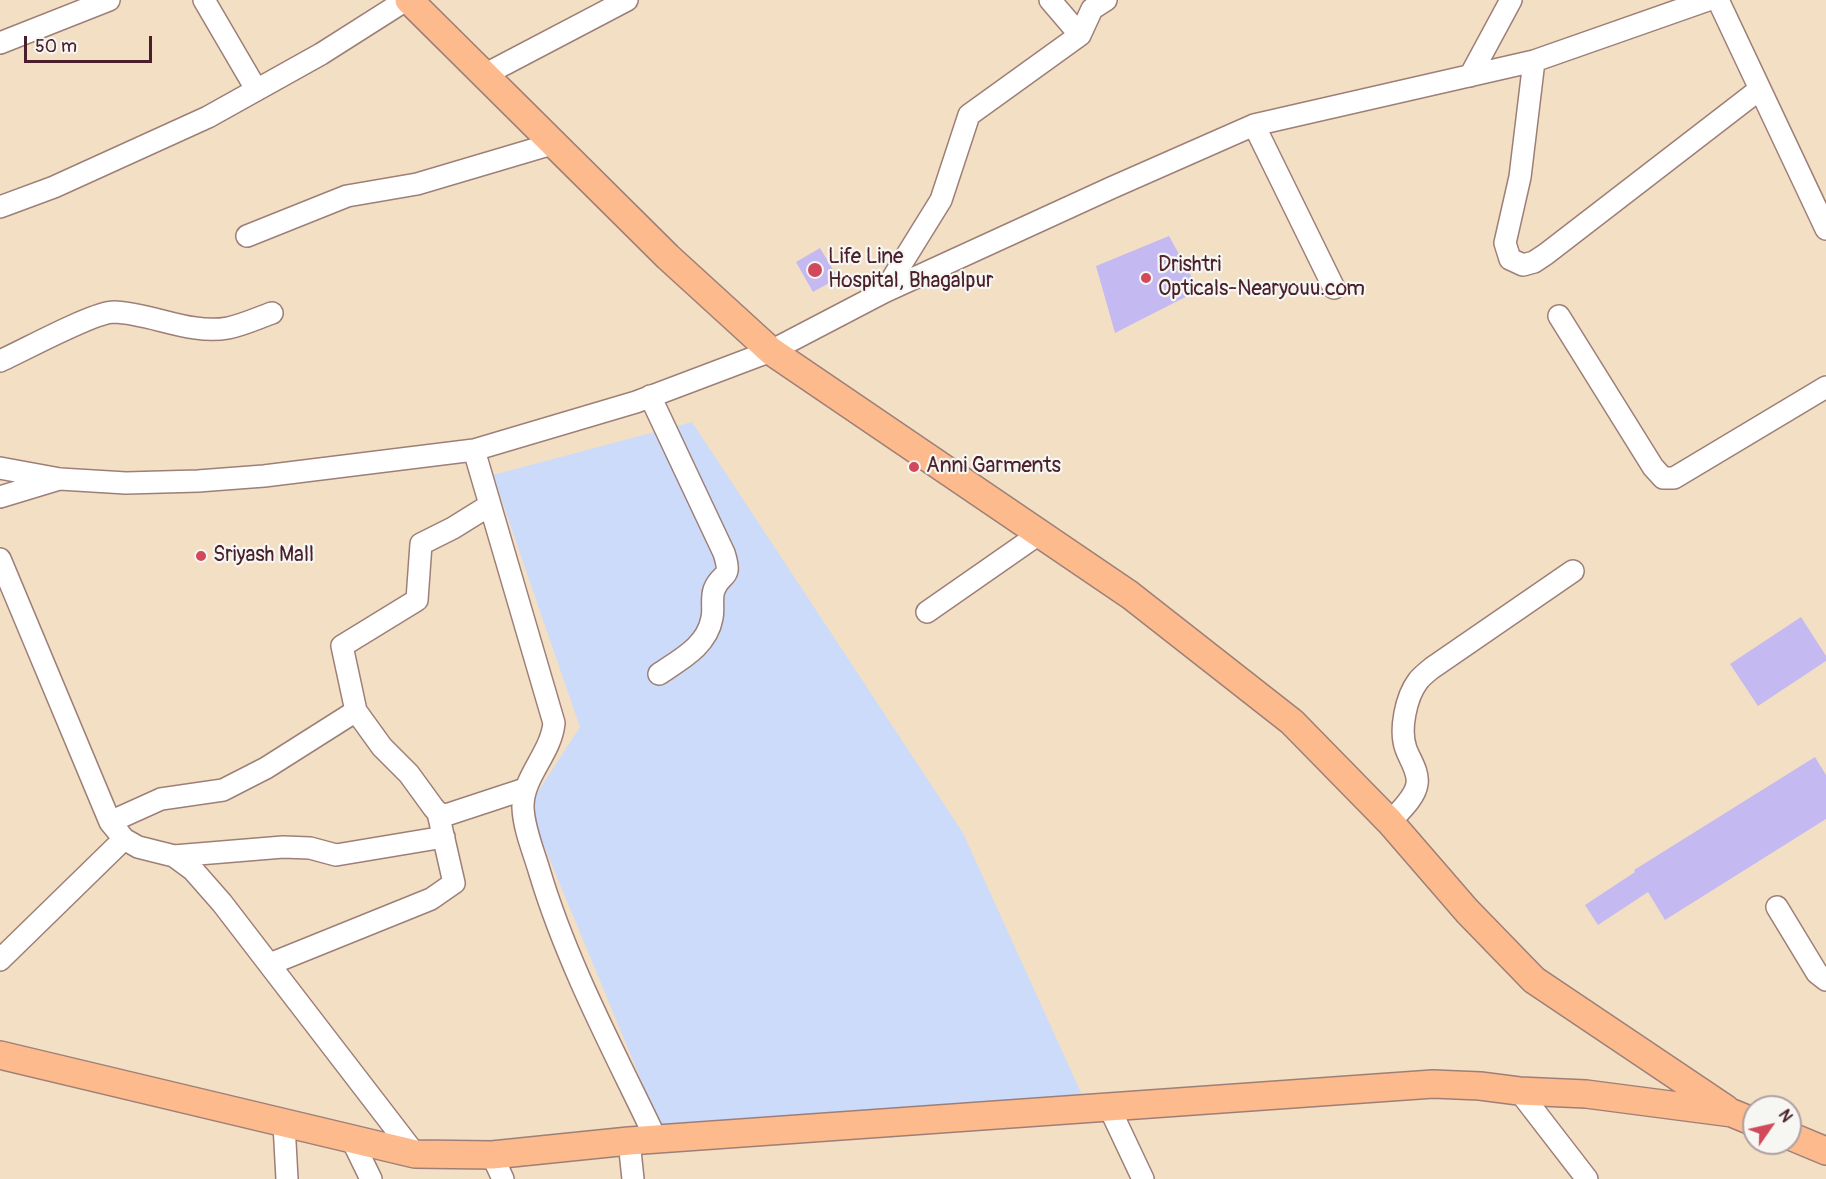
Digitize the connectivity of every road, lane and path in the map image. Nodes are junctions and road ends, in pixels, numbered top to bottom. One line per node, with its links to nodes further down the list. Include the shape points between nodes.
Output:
1 (109, 0): 11 (street)
2 (407, 0): 13 (main road); 15 (street)
3 (627, 0): 13 (street)
4 (1050, 0): 10 (street)
5 (1106, 0): 10 (street, via 1092,9)
6 (1511, 0): 14 (street)
7 (1708, 0): 12 (street)
8 (1718, 0): 16 (street)
9 (205, 1): 15 (street)
10 (1080, 35): 23 (street, via 969,115 941,200)
11 (0, 43)
12 (1534, 61): 14 (street); 16 (street, via 1520,177 1505,243 1510,259 1523,265 1546,254)
13 (486, 74): 18 (main road)
14 (1470, 76): 17 (street)
15 (256, 89): 19 (street, via 208,117 54,187)
16 (1760, 89): 20 (street)
17 (1254, 125): 22 (street); 23 (street)
18 (552, 144): 21 (street, via 417,184 347,196); 26 (main road)
19 (0, 207)
20 (1826, 229)
21 (247, 236)
22 (1334, 288)
23 (884, 292): 26 (street)
24 (272, 313): 27 (street, via 229,328 210,329 113,312)
25 (1559, 316): 28 (street, via 1663,478 1674,478)
26 (771, 351): 29 (street); 35 (main road)
27 (0, 361)
28 (1826, 387)
29 (650, 396): 30 (street); 39 (street, via 728,566 715,588 713,616 703,641)
30 (474, 450): 32 (street, via 198,481 126,483); 34 (street)
31 (0, 468): 32 (street)
32 (60, 478): 33 (street)
33 (0, 497)
34 (490, 505): 40 (street, via 421,544 417,600 342,646); 41 (street, via 554,723 553,736)
35 (1040, 534): 38 (street); 44 (main road, via 1130,595 1292,722)
36 (0, 559): 43 (street)
37 (1573, 571): 44 (street, via 1418,681 1403,733 1417,786)
38 (927, 612)
39 (659, 674)
40 (356, 711): 42 (street); 43 (street, via 266,768 223,790 161,799)
41 (525, 789): 42 (street, via 446,816); 58 (street, via 527,828 563,941)
42 (438, 813): 45 (street)
43 (110, 822): 46 (street)
44 (1390, 822): 55 (main road, via 1467,911 1534,980)
45 (444, 837): 47 (street, via 336,855 310,848 283,847); 50 (street, via 453,884 431,899)
46 (124, 840): 47 (street); 49 (street)
47 (174, 856): 50 (street, via 194,870)
48 (1777, 907): 51 (street, via 1817,973)
49 (0, 960)
50 (270, 964): 63 (street)
51 (1826, 980)
52 (0, 1055): 57 (main road)
53 (1519, 1091): 54 (main road, via 1433,1084); 56 (main road, via 1586,1094); 69 (street)
54 (1109, 1107): 58 (main road); 68 (street)
55 (1742, 1116)
56 (1742, 1117)
57 (284, 1124): 59 (main road); 65 (street)
58 (656, 1139): 60 (main road)
59 (352, 1140): 63 (main road); 66 (street)
60 (629, 1141): 64 (main road); 67 (street)
61 (1802, 1141): 62 (main road)
62 (1826, 1151)
63 (415, 1154): 64 (main road)
64 (498, 1167)
65 (287, 1179)
66 (371, 1179)
67 (633, 1179)
68 (1143, 1179)
69 (1587, 1179)

